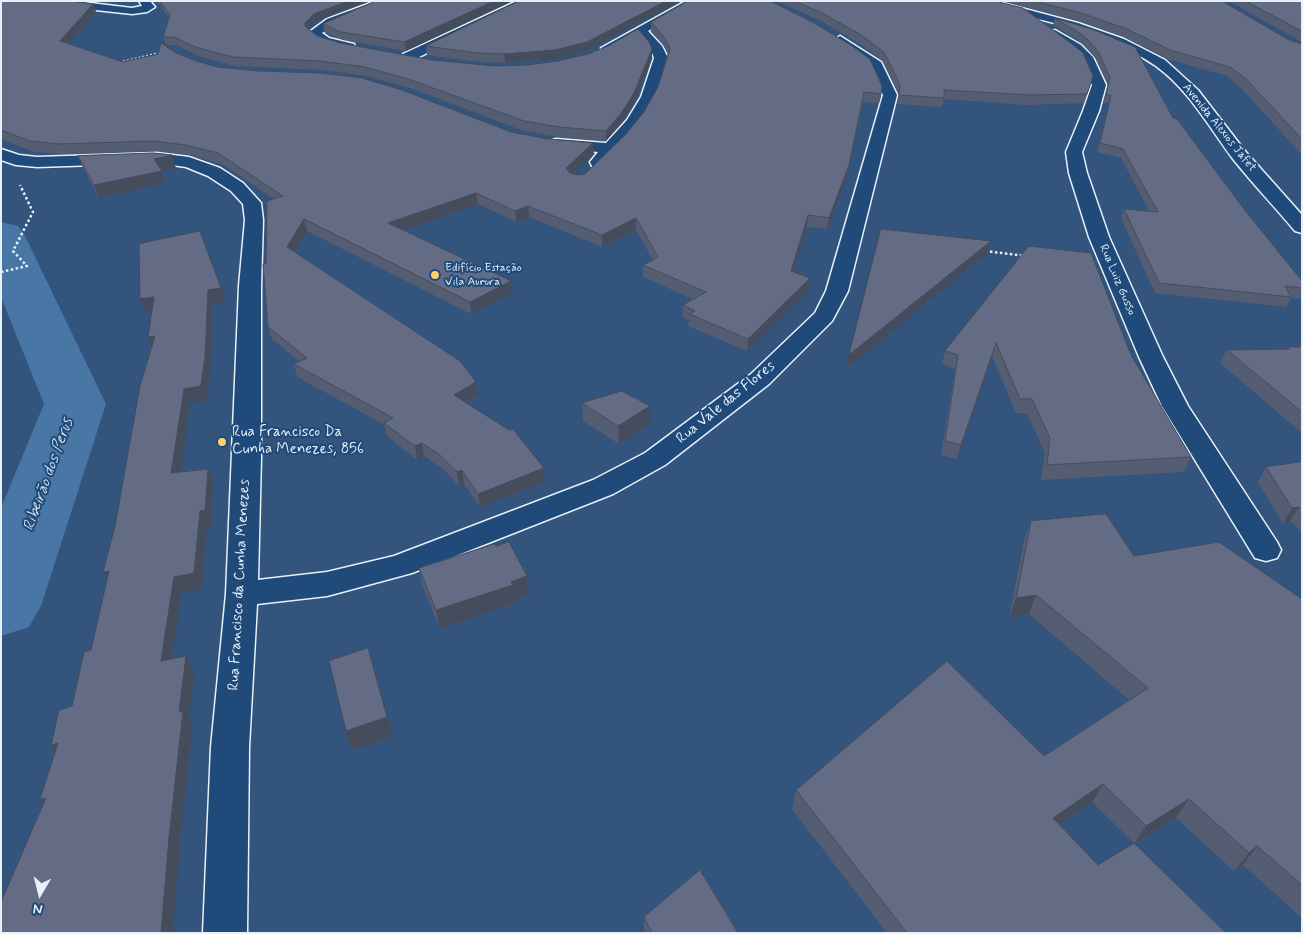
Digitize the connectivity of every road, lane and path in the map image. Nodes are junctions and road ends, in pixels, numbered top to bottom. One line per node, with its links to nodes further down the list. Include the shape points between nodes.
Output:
1 (41, 1): 6 (street, via 132,11 147,8)
2 (387, 1): 10 (street, via 332,22 314,33 325,41)
3 (526, 1): 14 (street)
4 (695, 1): 8 (street)
5 (981, 1): 7 (street, Avenida Alexios Jafet)
6 (146, 3)
7 (1028, 15): 22 (street, Avenida Alexios Jafet, via 1114,39 1161,63 1183,82); 26 (street, Rua Luiz Gusso, via 1088,60 1099,85 1074,152 1074,160 1099,237 1150,357 1175,406)
8 (641, 30): 12 (street); 18 (street, via 661,58 648,97 633,122)
9 (825, 31): 27 (street, Rua Vale das Flores, via 876,65 890,95 837,291 824,316 760,379 655,459 603,487 401,566 327,584)
10 (360, 49)
11 (161, 52): 16 (path)
12 (597, 52)
13 (394, 55): 14 (street)
14 (408, 57): 15 (street)
15 (431, 61)
16 (114, 63)
17 (538, 142): 18 (street)
18 (611, 148): 20 (street)
19 (1, 154): 27 (street, Rua Francisco da Cunha Menezes, via 16,160 37,162 157,158 189,162 214,172 237,187 252,203)
20 (585, 174)
21 (33, 212): 25 (path, via 13,251 27,266)
22 (1302, 227)
23 (977, 250): 24 (path)
24 (1034, 256)
25 (1, 272)
26 (1266, 550)
27 (242, 594): 28 (street, Rua Francisco da Cunha Menezes, via 230,747)
28 (224, 933)

